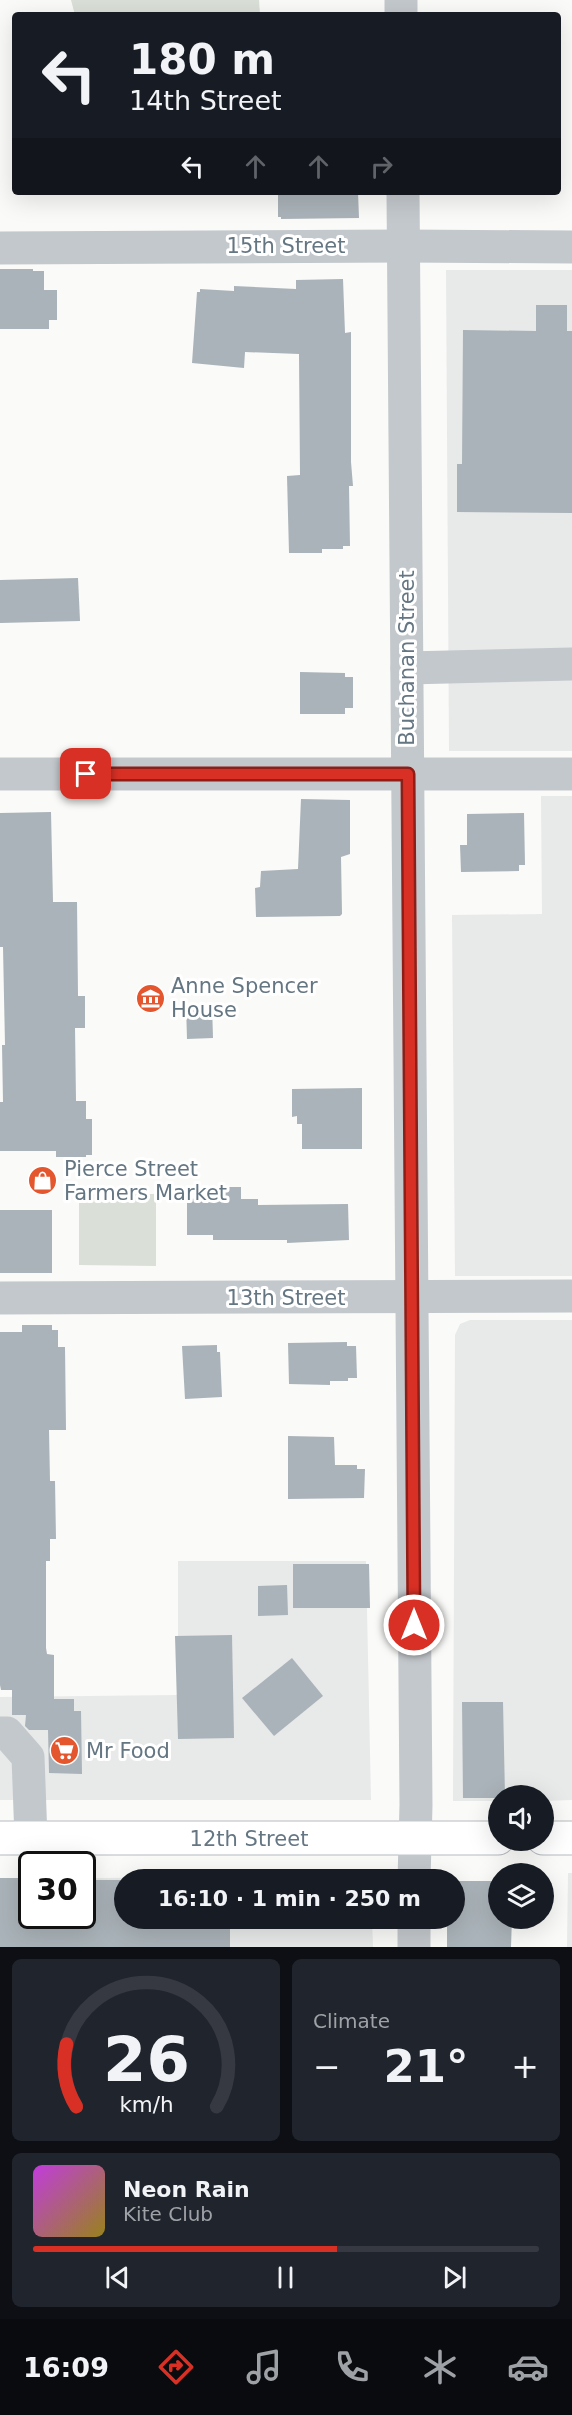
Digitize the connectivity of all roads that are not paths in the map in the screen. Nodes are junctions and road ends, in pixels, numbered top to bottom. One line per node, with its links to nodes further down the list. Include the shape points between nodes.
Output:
1 (403, 195): 2 (street, Buchanan Street)
2 (404, 246): 3 (street, 15th Street); 4 (street, 15th Street); 6 (street, Buchanan Street)
3 (572, 247)
4 (0, 248)
5 (572, 664): 6 (street)
6 (407, 668): 8 (street, Buchanan Street)
7 (0, 774): 8 (street)
8 (408, 774): 9 (street); 12 (street, Buchanan Street)
9 (572, 774)
10 (572, 1296): 12 (street, 13th Street)
11 (0, 1298): 12 (street, 13th Street)
12 (411, 1298): 18 (street, Buchanan Street)
13 (0, 1733): 14 (street, via 8,1733 28,1757)
14 (15, 1838): 18 (main road, 12th Street)
15 (488, 1838): 18 (main road, 12th Street)
16 (554, 1838): 17 (main road)
17 (572, 1838)
18 (416, 1839): 19 (street, Buchanan Street)
19 (415, 1869)
20 (414, 1929): 21 (street)
21 (414, 1947)

